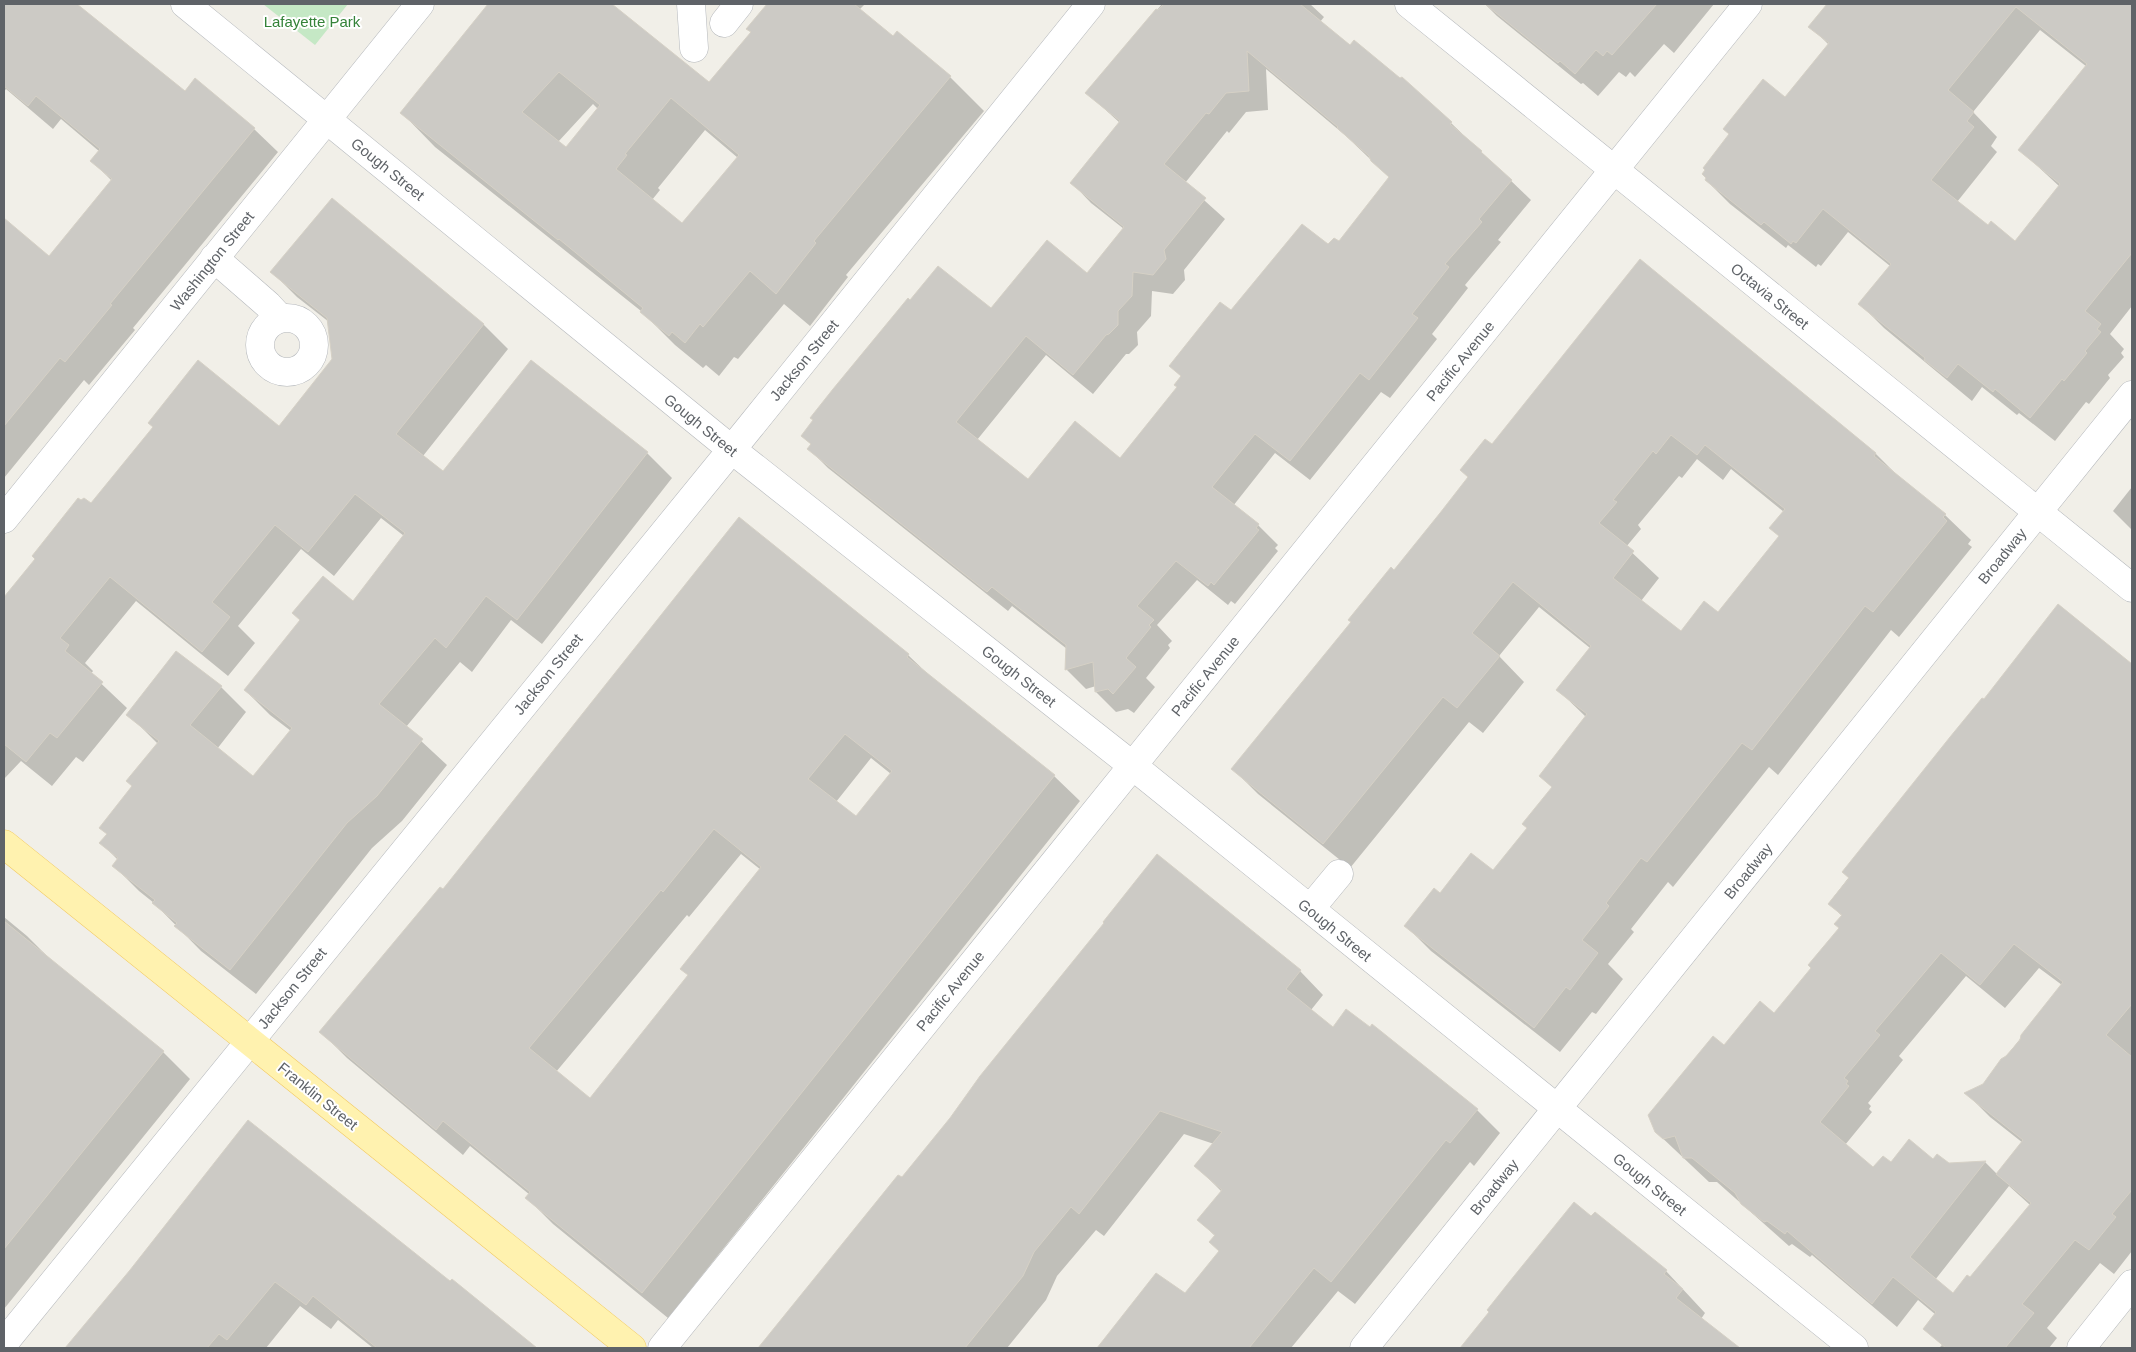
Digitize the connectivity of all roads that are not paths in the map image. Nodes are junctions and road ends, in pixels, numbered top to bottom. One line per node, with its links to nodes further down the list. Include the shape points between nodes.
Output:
1 (185, 4): 8 (street, Gough Street)
2 (420, 4): 8 (street, Washington Street)
3 (691, 4): 7 (street)
4 (1091, 4): 13 (street, Jackson Street)
5 (1409, 4): 9 (street, Octavia Street)
6 (1748, 4): 9 (street, Pacific Avenue)
7 (694, 48)
8 (327, 118): 10 (street, Washington Street); 13 (street, Gough Street)
9 (1614, 170): 14 (street, Octavia Street); 17 (street, Pacific Avenue)
10 (214, 258): 11 (street); 15 (street, Washington Street)
11 (280, 318)
12 (2132, 395): 14 (street, Broadway)
13 (731, 449): 17 (street, Gough Street); 21 (street, Jackson Street)
14 (2038, 512): 16 (street, Octavia Street); 22 (street, Broadway)
15 (4, 519)
16 (2132, 588)
17 (1133, 766): 20 (street, Gough Street); 26 (street, Pacific Avenue)
18 (4, 844): 21 (main road, Franklin Street)
19 (1339, 874): 20 (street)
20 (1310, 909): 22 (street, Gough Street)
21 (248, 1041): 24 (street, Jackson Street); 25 (main road, Franklin Street)
22 (1555, 1109): 27 (street, Broadway); 28 (street, Gough Street)
23 (2132, 1284): 29 (street)
24 (4, 1343)
25 (632, 1348)
26 (662, 1348)
27 (1364, 1348)
28 (1854, 1348)
29 (2081, 1348)

